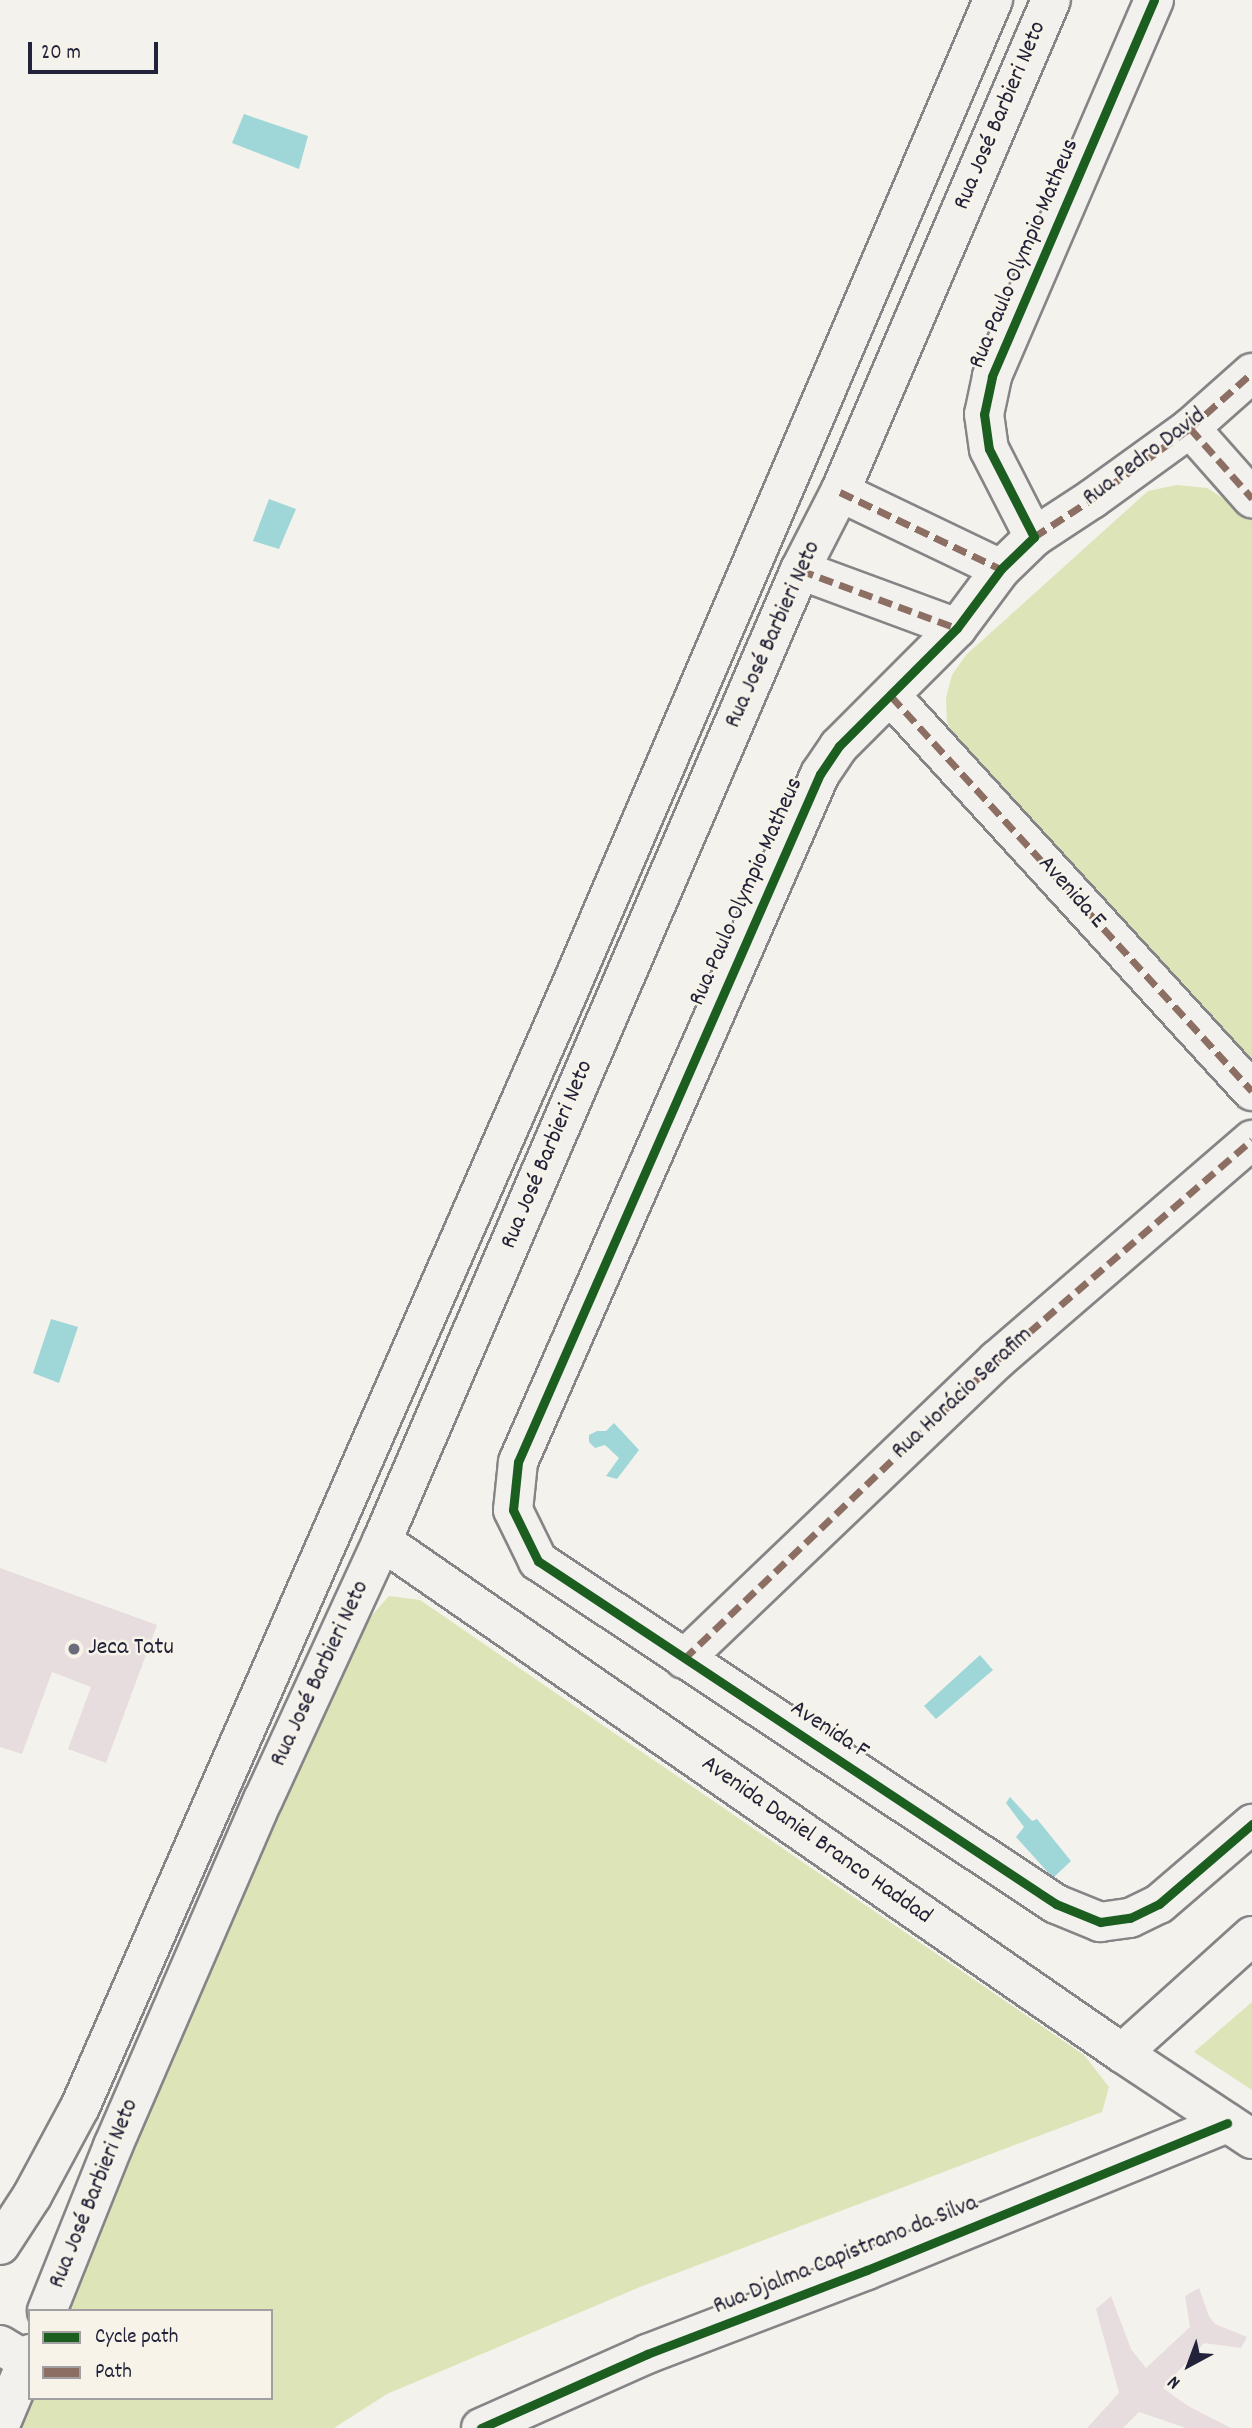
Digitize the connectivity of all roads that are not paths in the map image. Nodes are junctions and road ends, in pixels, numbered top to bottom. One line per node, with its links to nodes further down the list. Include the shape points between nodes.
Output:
1 (993, 0): 22 (street, Rua José Barbieri Neto, via 565,1001 91,2082 32,2196)
2 (1051, 0): 6 (street, Rua José Barbieri Neto)
3 (1154, 0): 8 (street, Rua Paulo Olympio Matheus, via 992,377 984,414 989,449)
4 (1252, 373): 5 (street, Rua Pedro David)
5 (1190, 428): 7 (street); 8 (street, Rua Pedro David)
6 (840, 492): 9 (street); 10 (street, Rua José Barbieri Neto)
7 (1252, 498)
8 (1034, 537): 9 (street, Rua Paulo Olympio Matheus)
9 (1001, 569): 11 (street, Rua Paulo Olympio Matheus)
10 (800, 570): 11 (street); 16 (street, Rua José Barbieri Neto)
11 (957, 628): 12 (street, Rua Paulo Olympio Matheus)
12 (891, 696): 13 (street, Avenida E); 15 (street, Rua Paulo Olympio Matheus, via 839,746 820,774 518,1462)
13 (1252, 1091)
14 (1252, 1140): 17 (street, Rua Horácio Serafim, via 997,1360)
15 (513, 1510): 17 (street, Avenida F, via 538,1561)
16 (382, 1541): 20 (street, Avenida Daniel Branco Haddad); 23 (street, Rua José Barbieri Neto, via 263,1800)
17 (684, 1659): 18 (street, Avenida F, via 1056,1904 1100,1922 1130,1919 1158,1904)
18 (1252, 1824)
19 (1252, 1936): 20 (street)
20 (1122, 2053): 21 (street, Avenida Daniel Branco Haddad)
21 (1239, 2131): 26 (street, Rua Djalma Capistrano da Silva, via 647,2354)
22 (0, 2245)
23 (48, 2309)
24 (19, 2353): 25 (street)
25 (0, 2425)
26 (481, 2428)

